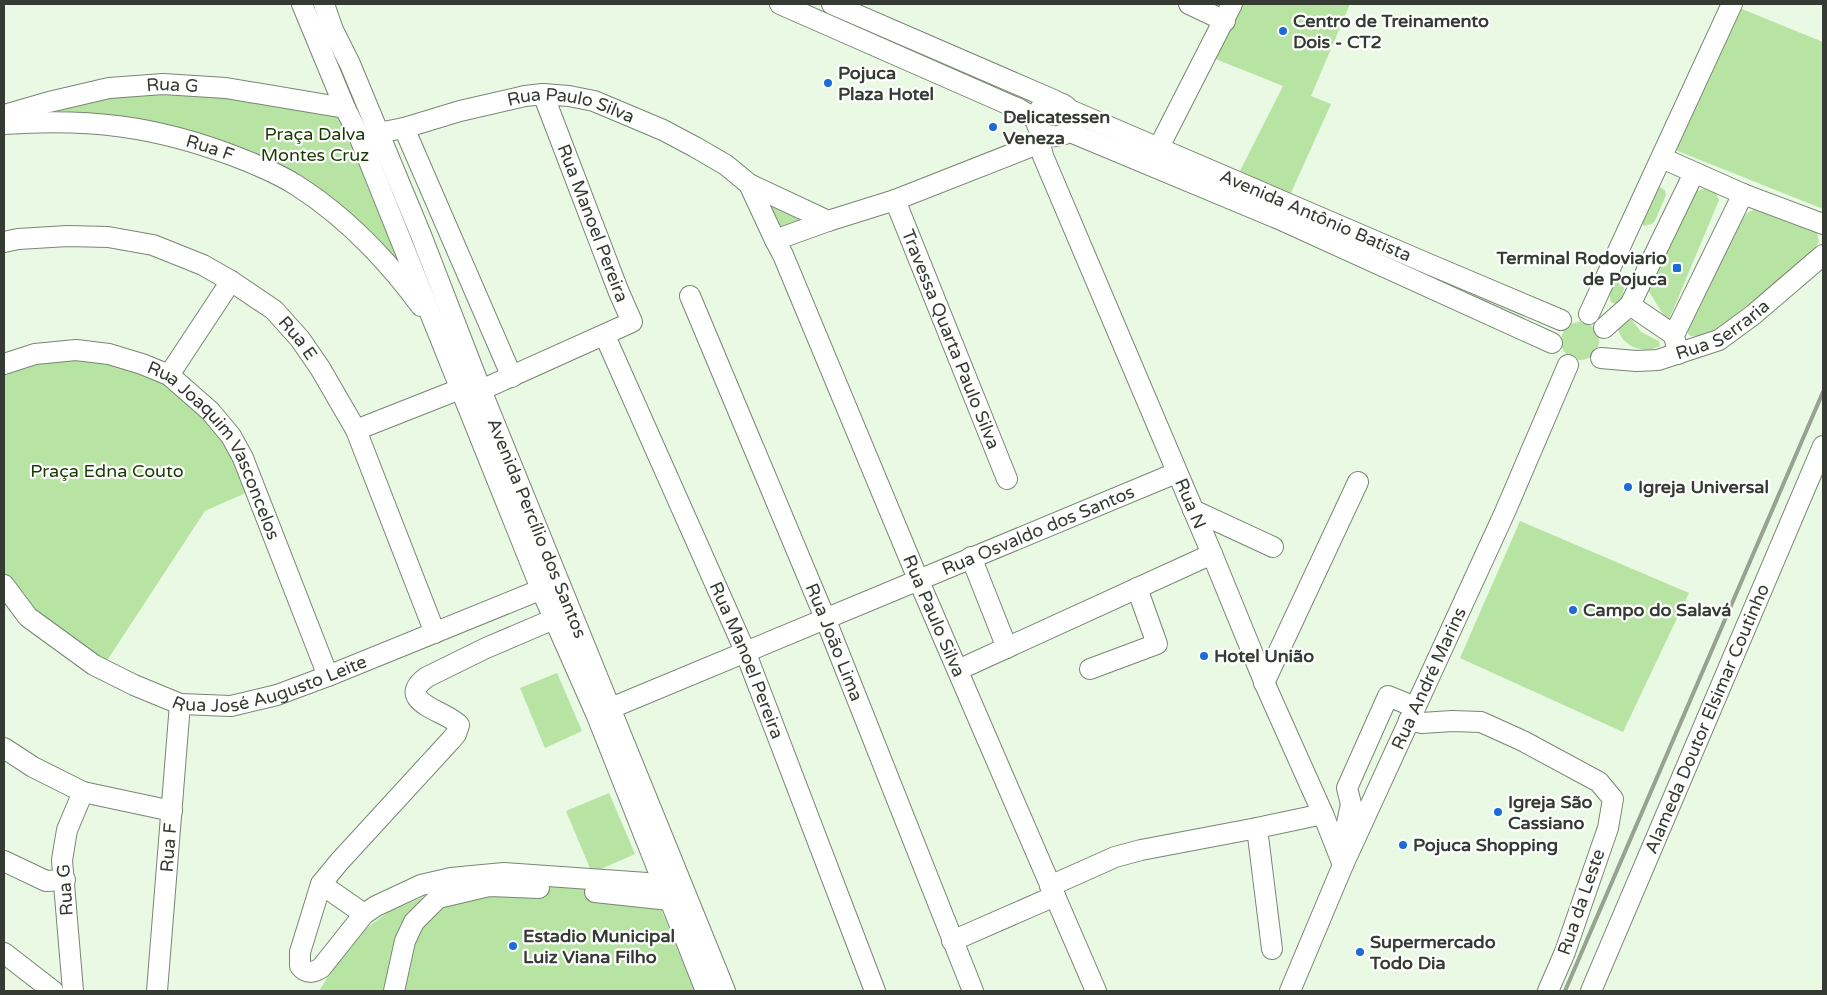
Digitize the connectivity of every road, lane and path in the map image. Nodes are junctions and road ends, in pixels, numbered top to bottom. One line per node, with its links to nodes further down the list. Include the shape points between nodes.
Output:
1 (302, 4): 9 (street, Avenida Percílio dos Santos)
2 (324, 4): 8 (street, Avenida Percílio dos Santos)
3 (780, 4): 18 (street, via 1019,109)
4 (832, 4): 11 (street, Avenida Antônio Batista)
5 (1189, 4): 7 (street)
6 (1732, 4): 20 (street)
7 (1229, 12): 19 (street)
8 (350, 64): 9 (street); 12 (street, Avenida Percílio dos Santos)
9 (330, 72): 12 (street, Avenida Percílio dos Santos)
10 (543, 94): 15 (street, Rua Paulo Silva, via 460,111); 22 (street, Rua Paulo Silva, via 594,101 633,117 695,147 726,165); 41 (street, Rua Manoel Pereira, via 632,322)
11 (1063, 106): 16 (street, via 1073,121); 18 (street, via 1050,102 1041,108); 19 (street, Avenida Antônio Batista)
12 (354, 110): 13 (street, Rua G, via 226,88 163,84 109,88); 17 (street, Avenida Percílio dos Santos); 38 (street, Avenida Percílio dos Santos)
13 (4, 115)
14 (4, 124): 38 (street, Rua F, via 48,121 159,132 255,164 296,184 328,208)
15 (404, 128): 17 (street, Rua Paulo Silva); 48 (street)
16 (1068, 131): 18 (street, via 1058,137); 23 (street, Avenida Antônio Batista)
17 (378, 133): 38 (street, Avenida Percílio dos Santos, via 421,235)
18 (1041, 133): 25 (street); 53 (street, Rua N, via 1043,156)
19 (1159, 147): 23 (street, Avenida Antônio Batista)
20 (1662, 158): 21 (street); 29 (street)
21 (1694, 173): 24 (street); 31 (street)
22 (749, 184): 26 (street, Rua Paulo Silva); 28 (street, Rua Paulo Silva)
23 (1231, 188): 37 (street, Avenida Antônio Batista); 42 (street, Avenida Antônio Batista)
24 (1743, 194): 27 (street); 40 (street)
25 (896, 200): 26 (street); 54 (street, Travessa Quarta Paulo Silva)
26 (828, 221): 28 (street)
27 (1823, 224)
28 (775, 240): 60 (street, Rua Paulo Silva)
29 (1624, 241): 31 (street); 36 (street)
30 (4, 242): 33 (street, Rua E, via 68,236 108,237 153,245)
31 (1654, 254): 35 (street)
32 (1823, 255): 43 (street, Rua Serraria, via 1719,340)
33 (231, 281): 47 (street); 51 (street, Rua E, via 274,310 300,339)
34 (690, 296): 64 (street, Rua João Lima)
35 (1630, 305): 39 (street); 40 (street)
36 (1590, 314): 37 (street, via 1574,313); 39 (street)
37 (1561, 320): 42 (street, via 1555,326)
38 (447, 328): 49 (street, Avenida Percílio dos Santos); 50 (street, Avenida Percílio dos Santos)
39 (1604, 328): 44 (street, via 1607,343)
40 (1674, 335): 43 (street)
41 (605, 336): 48 (street, Rua Manoel Pereira); 68 (street, Rua Manoel Pereira)
42 (1552, 343): 46 (street, via 1554,352)
43 (1678, 354): 44 (street, Rua Serraria, via 1658,360)
44 (1601, 358): 46 (street, via 1586,367)
45 (4, 364): 47 (street, Rua Joaquim Vasconcelos, via 35,354 76,350 109,354)
46 (1568, 365): 75 (street, Rua André Marins)
47 (169, 375): 71 (street, Rua Joaquim Vasconcelos, via 210,411 231,436 243,458)
48 (512, 377): 50 (street, Rua Manoel Pereira)
49 (460, 389): 51 (street); 62 (street, Avenida Percílio dos Santos)
50 (481, 390): 62 (street, Avenida Percílio dos Santos)
51 (356, 430): 66 (street, Rua E)
52 (1823, 446): 104 (street, Alameda Doutor Elsimar Coutinho)
53 (1176, 473): 56 (street, Rua N); 59 (street, Rua Osvaldo dos Santos)
54 (1007, 479)
55 (1358, 482): 72 (street)
56 (1193, 510): 57 (street); 58 (street, Rua N)
57 (1273, 547)
58 (1212, 554): 63 (street); 72 (street, Rua N)
59 (971, 557): 60 (street, Rua Osvaldo dos Santos); 67 (street)
60 (918, 579): 64 (street, Rua Osvaldo dos Santos); 70 (street, Rua Paulo Silva)
61 (4, 585): 73 (street, Rua José Augusto Leite, via 28,617 94,665)
62 (550, 586): 65 (street, Avenida Percílio dos Santos); 66 (street, Rua José Augusto Leite); 74 (street, Avenida Percílio dos Santos)
63 (1137, 588): 67 (street); 69 (street, via 1157,644)
64 (825, 618): 68 (street, Rua Osvaldo dos Santos); 90 (street, Rua João Lima)
65 (554, 619): 74 (street, Avenida Percílio dos Santos); 86 (street, via 486,648 419,683 416,688 418,700 455,720 459,729)
66 (435, 633): 71 (street, Rua José Augusto Leite)
67 (1008, 648): 70 (street)
68 (745, 651): 74 (street, Rua Osvaldo dos Santos); 99 (street, Rua Manoel Pereira)
69 (1090, 669)
70 (958, 670): 87 (street, Rua Paulo Silva)
71 (328, 676): 73 (street, Rua José Augusto Leite, via 277,695 231,706)
72 (1264, 683): 79 (street, Rua N)
73 (180, 704): 78 (street, Rua F)
74 (604, 712): 81 (street, Avenida Percílio dos Santos)
75 (1412, 714): 79 (street, Rua André Marins); 79 (street, Rua da Leste, via 1388,696 1347,788 1351,804); 103 (street, Rua da Leste, via 1422,723 1481,722 1599,782 1613,799 1608,828)
76 (4, 748): 77 (street)
77 (83, 792): 78 (street); 84 (street, Rua G, via 67,830 62,860)
78 (172, 811): 95 (street, Rua F)
79 (1339, 825): 80 (street); 83 (street, Rua André Marins); 83 (street, Rua N)
80 (1257, 828): 87 (street, via 1115,857); 91 (street)
81 (661, 854): 88 (street, Avenida Percílio dos Santos); 98 (street, Avenida Percílio dos Santos)
82 (4, 861): 84 (street, via 46,881)
83 (1343, 865): 102 (street, Rua André Marins)
84 (65, 880): 94 (street, Rua G)
85 (647, 883): 89 (street, via 504,873 451,878 421,884)
86 (321, 884): 89 (street); 89 (street, via 300,952 300,966 304,971 315,972 321,968)
87 (1053, 891): 90 (street); 101 (street, Rua Paulo Silva)
88 (670, 900): 96 (street, via 565,889 489,886 438,898 414,922 405,941); 97 (street, Avenida Percílio dos Santos)
89 (364, 914)
90 (952, 941): 100 (street, Rua João Lima)
91 (1272, 949)
92 (4, 953): 93 (street)
93 (53, 991)
94 (73, 991)
95 (157, 991)
96 (394, 991)
97 (706, 991)
98 (725, 991)
99 (875, 991)
100 (973, 991)
101 (1096, 991)
102 (1290, 991)
103 (1548, 991)
104 (1591, 991)

